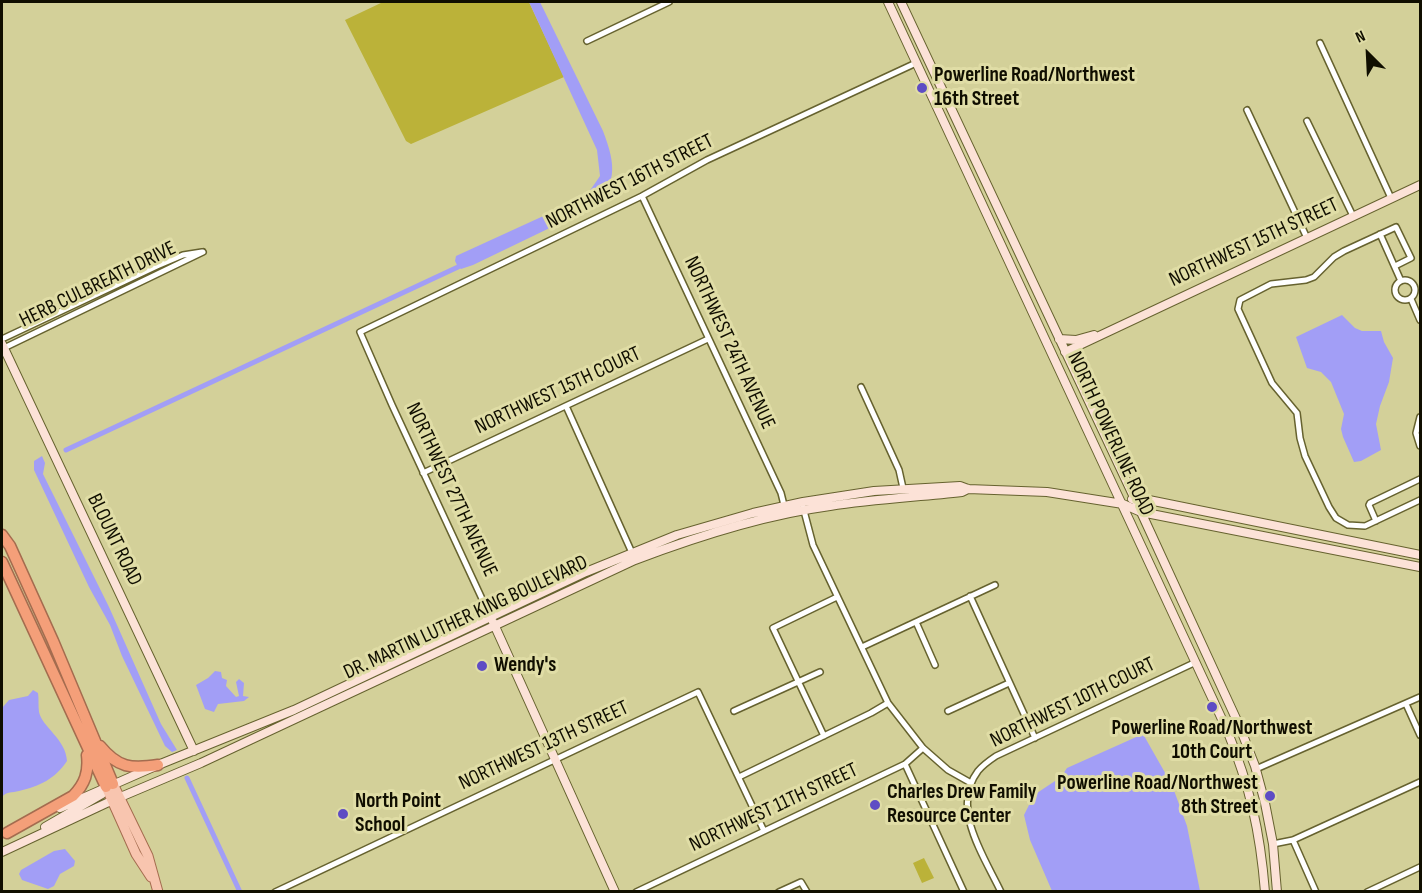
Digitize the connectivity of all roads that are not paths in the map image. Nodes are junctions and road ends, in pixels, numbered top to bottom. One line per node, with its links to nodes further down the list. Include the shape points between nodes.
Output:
1 (669, 2): 4 (street)
2 (888, 2): 6 (main road, NORTH POWERLINE ROAD)
3 (901, 2): 25 (main road, NORTH POWERLINE ROAD)
4 (587, 41)
5 (1320, 43): 11 (street)
6 (916, 63): 10 (street, NORTHWEST 16TH STREET, via 707,160); 20 (main road, NORTH POWERLINE ROAD)
7 (1247, 110): 14 (street)
8 (1307, 121): 12 (street)
9 (1420, 185): 11 (main road, NORTHWEST 15TH STREET)
10 (642, 196): 21 (street, NORTHWEST 16TH STREET); 24 (street, NORTHWEST 24TH AVENUE)
11 (1391, 198): 12 (main road, NORTHWEST 15TH STREET)
12 (1353, 216): 14 (main road, NORTHWEST 15TH STREET)
13 (1380, 234): 15 (street); 15 (street, via 1396,227 1411,258); 44 (street, via 1344,251 1314,277 1271,284 1246,296 1238,305 1272,383 1297,413 1303,450 1336,519 1347,525 1365,526)
14 (1307, 238): 22 (main road, NORTHWEST 15TH STREET)
15 (1395, 266): 16 (street)
16 (1401, 281): 17 (street); 18 (street, via 1395,288 1396,295 1402,300)
17 (1417, 284): 18 (street)
18 (1411, 299): 19 (street)
19 (1420, 320)
20 (1042, 330): 27 (main road); 28 (main road, NORTH POWERLINE ROAD)
21 (360, 332): 34 (street, NORTHWEST 27TH AVENUE)
22 (1104, 334): 25 (main road, NORTHWEST 15TH STREET); 27 (main road, NORTHWEST 15TH STREET)
23 (2, 339): 26 (street, HERB CULBREATH DRIVE, via 157,266 203,252)
24 (708, 339): 31 (street, NORTHWEST 15TH COURT); 41 (street, NORTHWEST 24TH AVENUE)
25 (1059, 339): 27 (main road, NORTH POWERLINE ROAD)
26 (3, 346): 82 (main road, BLOUNT ROAD)
27 (1065, 352): 29 (main road, NORTH POWERLINE ROAD)
28 (1055, 360): 29 (main road, via 1061,360); 40 (main road, NORTH POWERLINE ROAD)
29 (1074, 372): 38 (main road, NORTH POWERLINE ROAD)
30 (861, 387): 36 (street, via 899,470)
31 (566, 406): 34 (street, NORTHWEST 15TH COURT); 49 (street)
32 (1420, 417): 33 (street, via 1416,433)
33 (1420, 446)
34 (423, 473): 56 (street, NORTHWEST 27TH AVENUE)
35 (1420, 479): 44 (street, via 1370,502)
36 (903, 488): 37 (main road, DR. MARTIN LUTHER KING BOULEVARD); 42 (main road, DR. MARTIN LUTHER KING BOULEVARD)
37 (968, 489): 40 (main road, DR. MARTIN LUTHER KING BOULEVARD, via 1047,492); 42 (main road, DR. MARTIN LUTHER KING BOULEVARD)
38 (1134, 497): 40 (main road); 43 (main road, NORTH POWERLINE ROAD); 48 (main road)
39 (1420, 500): 44 (street)
40 (1123, 504): 43 (main road, DR. MARTIN LUTHER KING BOULEVARD); 61 (main road, NORTH POWERLINE ROAD)
41 (784, 505): 42 (main road, DR. MARTIN LUTHER KING BOULEVARD); 45 (main road); 49 (main road, DR. MARTIN LUTHER KING BOULEVARD, via 677,535)
42 (803, 506): 45 (main road, DR. MARTIN LUTHER KING BOULEVARD); 55 (street, via 813,545)
43 (1141, 512): 51 (main road, DR. MARTIN LUTHER KING BOULEVARD); 68 (main road, NORTH POWERLINE ROAD)
44 (1376, 521)
45 (739, 525): 49 (main road, DR. MARTIN LUTHER KING BOULEVARD)
46 (2, 535): 62 (highway)
47 (2, 546): 62 (highway, via 46,641)
48 (1420, 555)
49 (634, 556): 56 (main road, DR. MARTIN LUTHER KING BOULEVARD); 58 (main road, DR. MARTIN LUTHER KING BOULEVARD)
50 (2, 562): 60 (highway)
51 (1420, 567)
52 (2, 576): 60 (highway)
53 (995, 585): 54 (street)
54 (970, 596): 57 (street); 67 (street)
55 (837, 597): 59 (street); 66 (street, via 773,628)
56 (490, 616): 58 (main road, NORTHWEST 27TH AVENUE); 65 (main road, DR. MARTIN LUTHER KING BOULEVARD)
57 (916, 622): 59 (street); 63 (street)
58 (494, 625): 70 (main road, DR. MARTIN LUTHER KING BOULEVARD); 83 (main road, NORTHWEST 27TH AVENUE)
59 (862, 647): 72 (street)
60 (45, 659): 80 (highway)
61 (1196, 662): 68 (main road); 79 (street, NORTHWEST 10TH COURT); 92 (main road, NORTH POWERLINE ROAD, via 1244,771)
62 (61, 663): 80 (highway)
63 (935, 665)
64 (820, 672): 66 (street)
65 (369, 674): 69 (main road, DR. MARTIN LUTHER KING BOULEVARD); 70 (main road)
66 (798, 682): 75 (street); 78 (street)
67 (1009, 683): 76 (street); 79 (street)
68 (1219, 683): 86 (main road, NORTH POWERLINE ROAD)
69 (342, 687): 74 (main road, via 342,691 315,705); 82 (main road, DR. MARTIN LUTHER KING BOULEVARD)
70 (344, 696): 74 (main road, DR. MARTIN LUTHER KING BOULEVARD)
71 (1420, 697): 73 (street)
72 (888, 703): 78 (street); 81 (street)
73 (1406, 704): 77 (street); 86 (street)
74 (313, 711): 91 (main road, DR. MARTIN LUTHER KING BOULEVARD)
75 (734, 711)
76 (948, 711)
77 (1420, 735)
78 (824, 736): 87 (street)
79 (1035, 738): 89 (street, NORTHWEST 10TH COURT, via 996,756)
80 (89, 742): 85 (highway, via 117,763); 90 (highway); 94 (highway, via 82,787)
81 (923, 748): 84 (street, NORTHWEST 11TH STREET); 89 (street, via 948,770)
82 (194, 751): 85 (main road, DR. MARTIN LUTHER KING BOULEVARD)
83 (554, 760): 87 (street, NORTHWEST 13TH STREET, via 698,692); 103 (street, NORTHWEST 13TH STREET); 104 (main road, NORTHWEST 27TH AVENUE)
84 (905, 764): 93 (street, NORTHWEST 11TH STREET); 108 (street)
85 (158, 765): 90 (main road, DR. MARTIN LUTHER KING BOULEVARD)
86 (1256, 769): 98 (main road, NORTH POWERLINE ROAD)
87 (739, 777): 93 (street)
88 (1420, 782): 96 (street)
89 (971, 783): 109 (street, via 966,807 971,827)
90 (109, 786): 91 (main road); 94 (main road, DR. MARTIN LUTHER KING BOULEVARD); 95 (main road)
91 (116, 799): 95 (main road, DR. MARTIN LUTHER KING BOULEVARD); 102 (main road, via 148,856)
92 (1258, 829): 97 (main road, NORTH POWERLINE ROAD); 98 (main road)
93 (764, 831): 105 (street, NORTHWEST 11TH STREET)
94 (4, 835)
95 (28, 840): 99 (main road, DR. MARTIN LUTHER KING BOULEVARD)
96 (1293, 840): 98 (street); 112 (street)
97 (1261, 844): 100 (main road); 110 (main road, NORTH POWERLINE ROAD)
98 (1273, 844): 100 (main road, NORTH POWERLINE ROAD)
99 (2, 852)
100 (1275, 858): 111 (main road, NORTH POWERLINE ROAD)
101 (1420, 867): 113 (street)
102 (158, 891)
103 (275, 891)
104 (615, 891)
105 (636, 891)
106 (779, 891): 107 (street, via 801,882)
107 (807, 891)
108 (963, 891)
109 (1001, 891)
110 (1265, 891)
111 (1277, 891)
112 (1317, 891)
113 (1367, 891)

